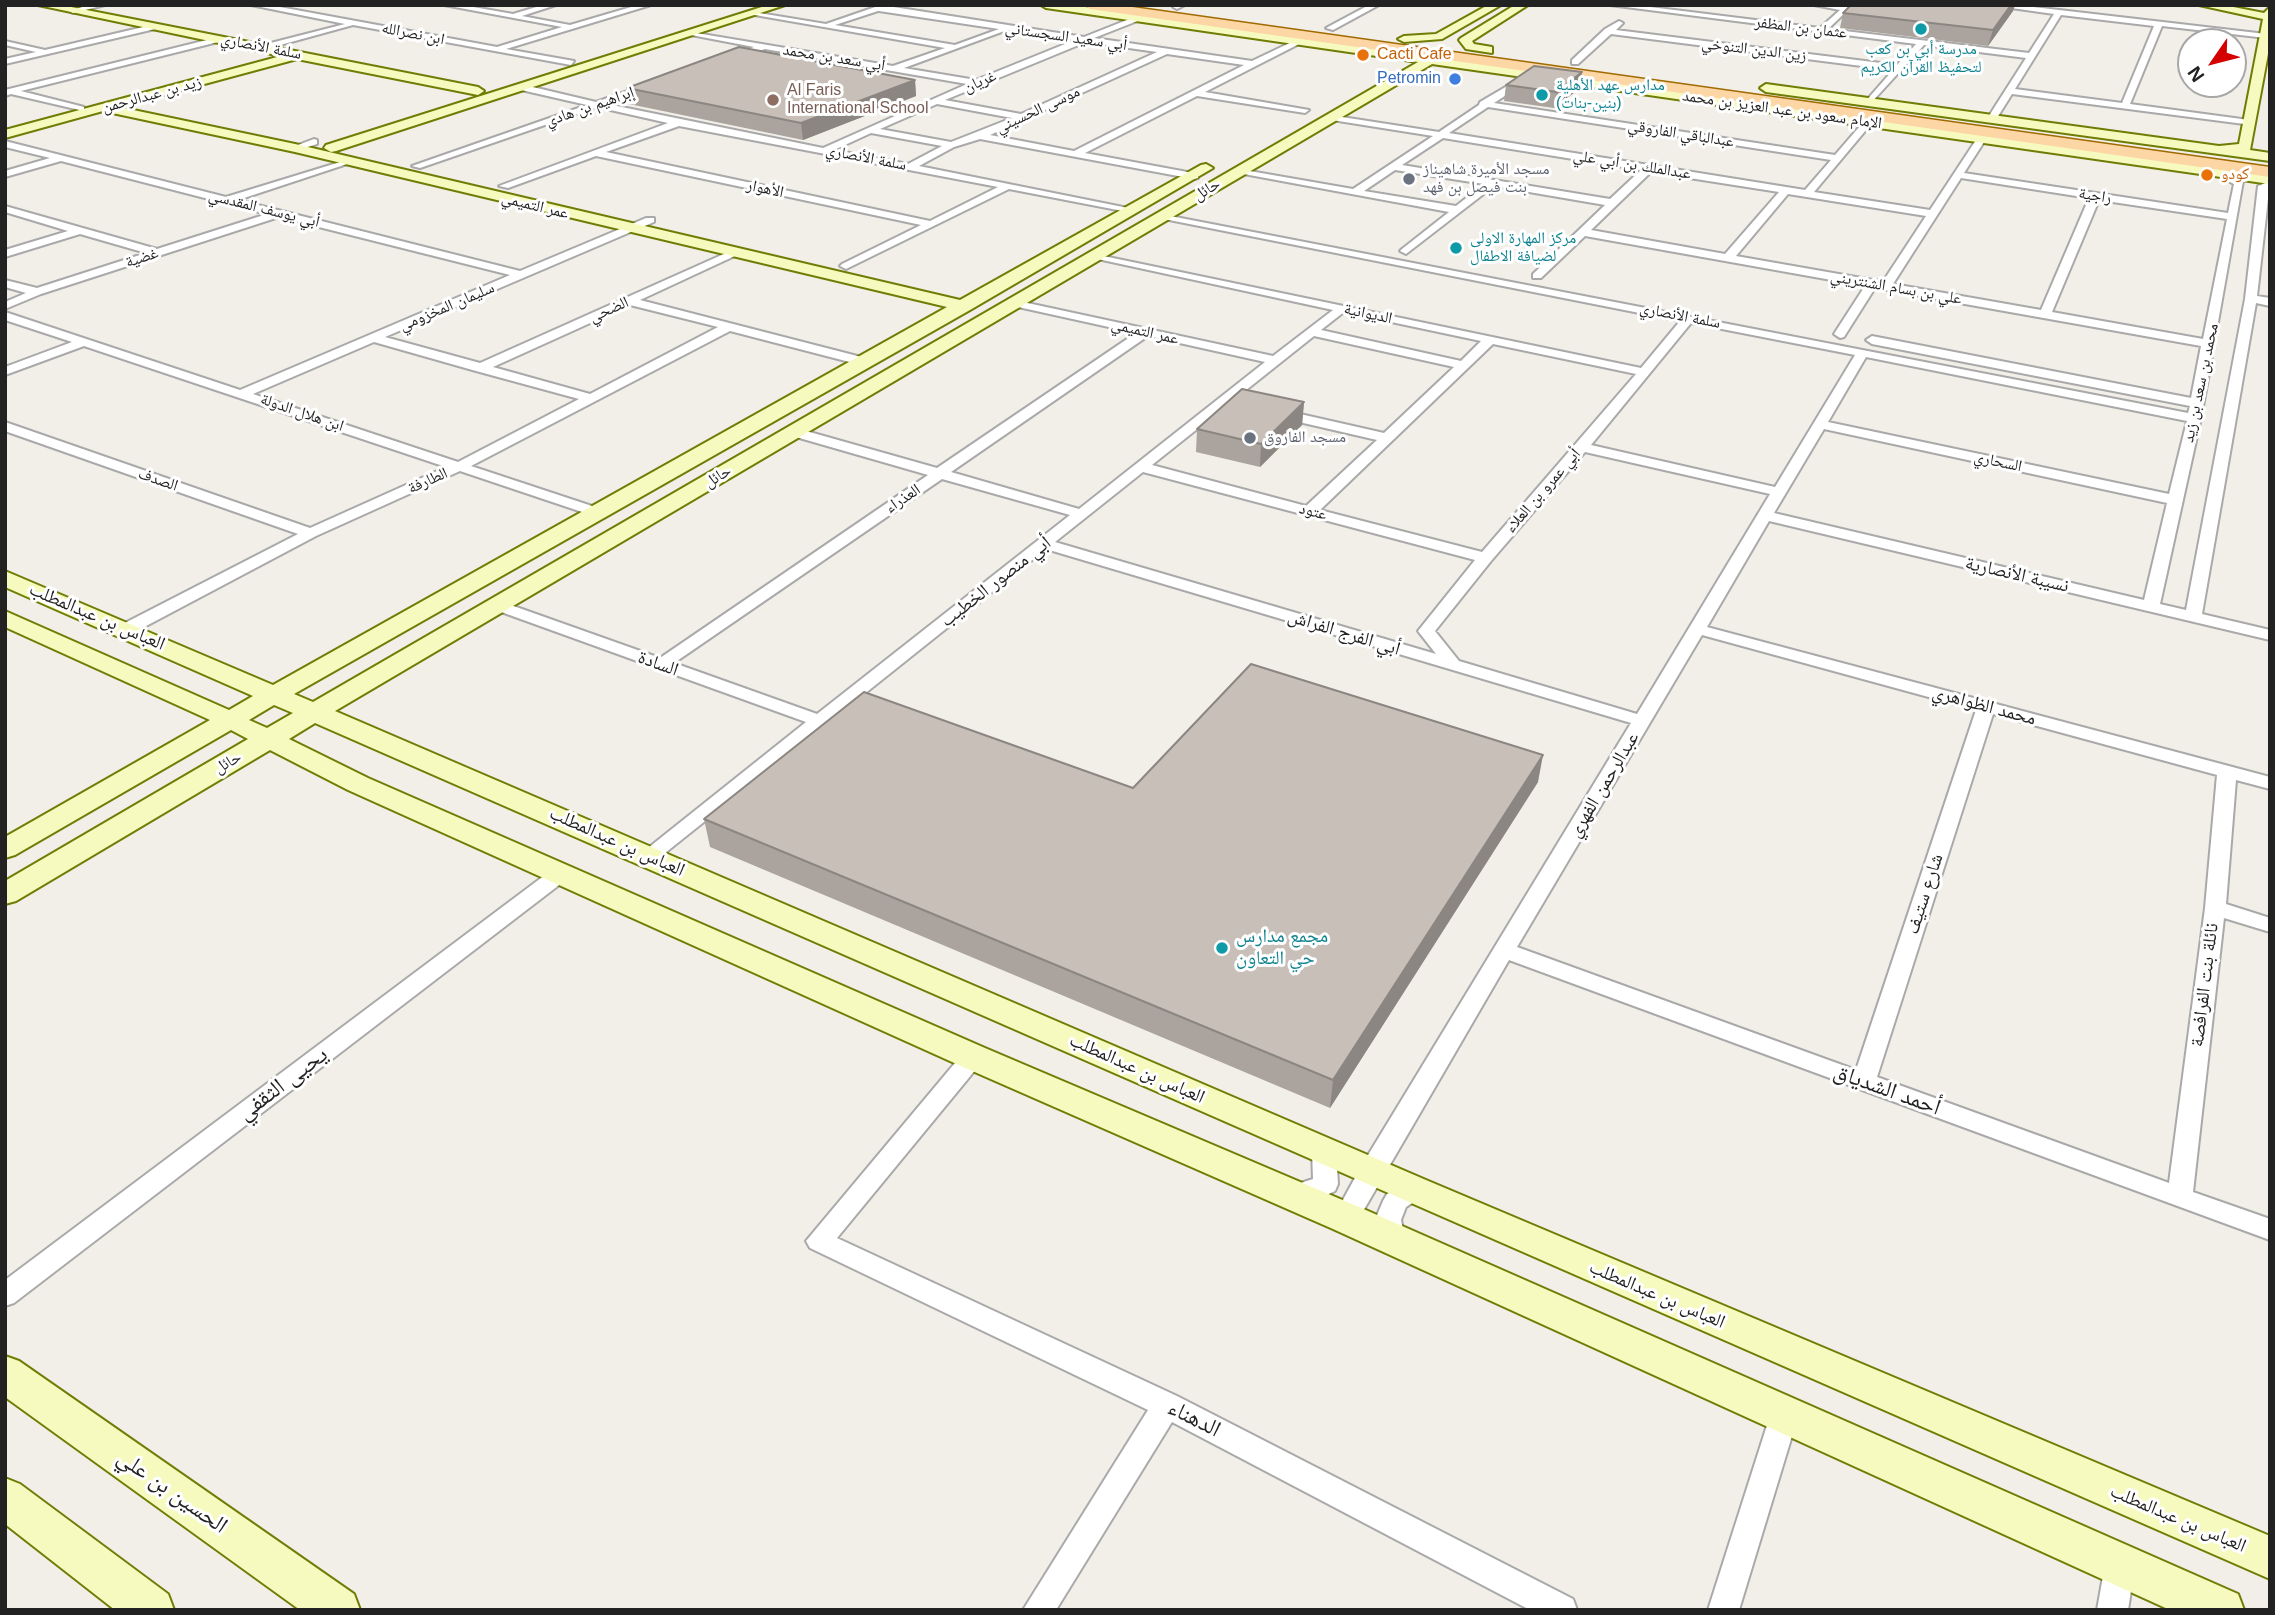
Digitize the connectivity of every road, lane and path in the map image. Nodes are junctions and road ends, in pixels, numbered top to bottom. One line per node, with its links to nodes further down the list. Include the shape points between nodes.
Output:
1 (43, 5): 28 (street, سلمة الأنصاري)
2 (101, 5): 28 (street)
3 (255, 5): 30 (street, ابن نصرالله)
4 (448, 5): 31 (street)
5 (552, 5): 31 (street)
6 (647, 5): 37 (street)
7 (780, 5): 25 (street)
8 (888, 5): 26 (street)
9 (1045, 5): 32 (street, الإمام سعود بن عبد العزيز بن محمد)
10 (1090, 5): 109 (main road, الإمام سعود بن عبد العزيز بن محمد)
11 (1124, 5): 96 (main road, الإمام سعود بن عبد العزيز بن محمد)
12 (1375, 5): 38 (street)
13 (1496, 5): 43 (street, حائل)
14 (1523, 5): 45 (street)
15 (1614, 5): 21 (street, عثمان بن المظفر)
16 (1818, 5): 22 (street)
17 (1994, 5): 27 (street)
18 (2204, 5): 23 (street)
19 (2251, 5): 29 (street)
20 (1174, 6): 38 (street, الإمام سعود بن عبد العزيز بن محمد)
21 (1644, 7): 40 (street); 41 (street, عثمان بن المظفر)
22 (1847, 7): 41 (street)
23 (2236, 7): 29 (street)
24 (328, 8): 30 (street)
25 (755, 9): 35 (street); 42 (street); 63 (street)
26 (879, 9): 35 (street); 39 (street, أبي سعيد السجستاني)
27 (2052, 10): 34 (street); 60 (street)
28 (73, 11): 36 (street, سلمة الأنصاري)
29 (2267, 11): 44 (street)
30 (303, 14): 33 (street, ابن نصرالله)
31 (512, 16): 37 (street)
32 (1137, 18): 47 (street, غريان); 48 (street, الإمام سعود بن عبد العزيز بن محمد)
33 (357, 23): 53 (street); 54 (street, ابن نصرالله)
34 (2159, 24): 44 (street); 83 (street)
35 (826, 25): 52 (street)
36 (152, 27): 46 (street, سلمة الأنصاري); 56 (street)
37 (571, 27): 54 (street)
38 (1330, 28): 58 (street, الإمام سعود بن عبد العزيز بن محمد)
39 (1006, 29): 47 (street, أبي سعيد السجستاني); 52 (street)
40 (1608, 31): 62 (street); 67 (street, زين الدين التنوخي)
41 (1821, 31): 50 (street, عثمان بن المظفر)
42 (690, 34): 51 (street, أبي سعد بن محمد); 72 (street)
43 (1446, 34): 45 (street); 58 (street, حائل)
44 (2266, 36): 91 (street)
45 (1469, 37): 55 (street, via 1465,43)
46 (219, 39): 53 (street, سلمة الأنصاري); 76 (street)
47 (1084, 39): 57 (street, أبي سعيد السجستاني); 71 (street, غريان)
48 (1298, 41): 58 (street, الإمام سعود بن عبد العزيز بن محمد); 65 (street)
49 (5, 43): 56 (street)
50 (1922, 43): 60 (street, عثمان بن المظفر); 67 (street)
51 (763, 47): 66 (street); 68 (street, أبي سعد بن محمد)
52 (955, 47): 68 (street)
53 (262, 48): 59 (street, سلمة الأنصاري)
54 (496, 49): 63 (street, ابن نصرالله)
55 (1488, 50): 58 (street, الإمام سعود بن عبد العزيز بن محمد); 62 (street, الإمام سعود بن عبد العزيز بن محمد)
56 (48, 52): 61 (street)
57 (1164, 52): 65 (street, أبي سعيد السجستاني); 87 (street, موسى الحسيني)
58 (1398, 52): 64 (street, الإمام سعود بن عبد العزيز بن محمد); 86 (street, حائل)
59 (293, 54): 73 (street, سلمة الأنصاري); 78 (street, زيد بن عبدالرحمن); 84 (street, زيد بن عبدالرحمن)
60 (2031, 57): 75 (street)
61 (5, 62)
62 (1575, 62): 74 (street, الإمام سعود بن عبد العزيز بن محمد)
63 (571, 63): 73 (street)
64 (1425, 63): 69 (street, الإمام سعود بن عبد العزيز بن محمد); 88 (street, حائل)
65 (1253, 64): 77 (street)
66 (713, 65)
67 (1899, 68): 80 (street)
68 (895, 69): 71 (street, أبي سعد بن محمد)
69 (1531, 75): 81 (street); 92 (street, الإمام سعود بن عبد العزيز بن محمد)
70 (662, 82): 82 (street, إبراهيم بن هادي)
71 (977, 83): 79 (street, غريان)
72 (520, 87): 82 (street, سلمة الأنصاري); 105 (street)
73 (478, 90): 100 (street)
74 (1786, 91): 80 (street, الإمام سعود بن عبد العزيز بن محمد); 96 (main road)
75 (2010, 91): 83 (street); 89 (street)
76 (7, 92): 84 (street)
77 (1197, 93): 86 (street); 110 (street)
78 (139, 101): 85 (street, زيد بن عبدالرحمن); 100 (street)
79 (934, 101): 87 (street); 94 (street, غريان)
80 (1869, 102): 89 (street, الإمام سعود بن عبد العزيز بن محمد)
81 (1483, 104): 97 (street); 113 (street, عبدالباقي الفاروقي)
82 (600, 105): 90 (street, سلمة الأنصاري); 117 (street, إبراهيم بن هادي)
83 (2125, 106): 91 (street)
84 (81, 109): 95 (street, زيد بن عبدالرحمن)
85 (111, 109): 95 (street, زيد بن عبدالرحمن); 104 (street, عمر التميمي)
86 (1305, 110): 126 (street, حائل)
87 (1023, 117): 98 (street, موسى الحسيني)
88 (1332, 117): 97 (street, عبدالملك بن أبي علي); 121 (street, حائل)
89 (1993, 119): 108 (street, الإمام سعود بن عبد العزيز بن محمد)
90 (678, 123): 107 (street, سلمة الأنصاري); 111 (street)
91 (2249, 123): 102 (street)
92 (1880, 124): 99 (street, الإمام سعود بن عبد العزيز بن محمد); 109 (main road)
93 (1863, 128): 113 (street)
94 (869, 130): 103 (street); 107 (street, غريان)
95 (5, 132)
96 (2037, 132): 116 (main road, الإمام سعود بن عبد العزيز بن محمد)
97 (1438, 134): 119 (street); 120 (street, عبدالملك بن أبي علي)
98 (980, 136): 103 (street, موسى الحسيني); 110 (street)
99 (1981, 139): 122 (street, الإمام سعود بن عبد العزيز بن محمد); 125 (street)
100 (314, 142): 104 (street); 105 (street)
101 (5, 144): 114 (street, أبي يوسف المقدسي)
102 (2246, 144): 106 (street); 108 (street, via 2239,149)
103 (951, 145): 118 (street, موسى الحسيني)
104 (295, 148): 115 (street, عمر التميمي)
105 (331, 148): 117 (street)
106 (2270, 148)
107 (826, 150): 118 (street, سلمة الأنصاري)
108 (2214, 150): 112 (street, الإمام سعود بن عبد العزيز بن محمد)
109 (2128, 152): 123 (main road, الإمام سعود بن عبد العزيز بن محمد)
110 (1077, 153): 126 (street)
111 (600, 154): 129 (street); 145 (street, الأهوار)
112 (2270, 157)
113 (1838, 158): 133 (street)
114 (59, 159): 124 (street); 135 (street, أبي يوسف المقدسي)
115 (347, 161): 135 (street); 146 (street, عمر التميمي)
116 (2270, 164)
117 (417, 166): 129 (street)
118 (912, 166): 130 (street, سلمة الأنصاري)
119 (1392, 166): 128 (street); 132 (street)
120 (1649, 168): 131 (street, عبدالملك بن أبي علي); 136 (street)
121 (1238, 172): 132 (street); 140 (street, حائل)
122 (2215, 172): 127 (street, الإمام سعود بن عبد العزيز بن محمد); 143 (street, محمد بن سعد بن زيد, via 2239,184)
123 (2270, 172)
124 (5, 174)
125 (1958, 175): 134 (street, راجية); 142 (street)
126 (1194, 176): 137 (street, حائل)
127 (2270, 182): 151 (street, محمد بن سعد بن زيد, via 2263,186)
128 (1493, 183): 136 (street); 138 (street)
129 (504, 186): 144 (street)
130 (1008, 186): 137 (street, سلمة الأنصاري); 145 (street)
131 (1786, 190): 133 (street, عبدالملك بن أبي علي); 156 (street)
132 (1355, 192): 138 (street)
133 (1808, 193): 142 (street, عبدالملك بن أبي علي)
134 (2095, 196): 143 (street, راجية); 172 (street)
135 (230, 199): 141 (street, أبي يوسف المقدسي)
136 (1613, 203): 148 (street)
137 (1133, 209): 166 (street, حائل)
138 (1458, 210): 149 (street)
139 (9, 211): 147 (street)
140 (1172, 211): 149 (street, سلمة الأنصاري); 154 (street, حائل); 171 (street, سلمة الأنصاري)
141 (279, 213): 152 (street, غضية); 158 (street, أبي يوسف المقدسي)
142 (1932, 214): 161 (street, via 1888,283)
143 (2233, 217): 182 (street, محمد بن سعد بن زيد)
144 (650, 220): 146 (street, سليمان المخزومي); 157 (street)
145 (931, 224): 157 (street)
146 (630, 229): 150 (street, عمر التميمي); 158 (street, سليمان المخزومي)
147 (82, 230): 152 (street); 153 (street)
148 (1582, 232): 156 (street, علي بن بسام الشنتريني); 159 (street)
149 (1406, 251): 159 (street, سلمة الأنصاري)
150 (735, 252): 165 (street, الضحي); 166 (street, عمر التميمي)
151 (2255, 252): 155 (street); 164 (street, محمد بن سعد بن زيد)
152 (158, 253): 163 (street, غضية)
153 (5, 254)
154 (1093, 255): 167 (street, حائل); 170 (street, الديوانية)
155 (2270, 255)
156 (1728, 258): 161 (street, علي بن بسام الشنتريني)
157 (846, 265): 166 (street)
158 (522, 275): 179 (street, سليمان المخزومي)
159 (1537, 276): 162 (street, سلمة الأنصاري)
160 (5, 283): 163 (street)
161 (1872, 284): 172 (street, علي بن بسام الشنتريني); 178 (street)
162 (1616, 291)
163 (37, 292): 169 (street, غضية)
164 (2251, 299): 168 (street); 217 (street, محمد بن سعد بن زيد)
165 (631, 301): 174 (street); 187 (street, الضحي)
166 (972, 301): 185 (street, حائل)
167 (1013, 302): 176 (street, عمر التميمي); 199 (street, حائل)
168 (2270, 302)
169 (5, 306)
170 (1342, 308): 177 (street, أبي منصور الخطيب); 180 (street, الديوانية)
171 (1689, 309): 183 (street, سلمة الأنصاري); 189 (street, أبي عمرو بن العلاء)
172 (2045, 314): 182 (street, علي بن بسام الشنتريني)
173 (5, 316): 181 (street, ابن هلال الدولة)
174 (728, 327): 185 (street); 192 (street, الطارفة)
175 (1827, 331): 178 (street)
176 (1146, 332): 184 (street, عمر التميمي); 204 (street, العذراء)
177 (1313, 332): 184 (street, أبي منصور الخطيب); 186 (street)
178 (1840, 334): 191 (street)
179 (373, 338): 187 (street); 190 (street, سليمان المخزومي)
180 (1490, 340): 186 (street); 189 (street, الديوانية)
181 (84, 342): 188 (street); 190 (street, ابن هلال الدولة)
182 (2209, 344): 193 (street, محمد بن سعد بن زيد)
183 (1863, 352): 195 (street, سلمة الأنصاري); 197 (street, عبدالرحمن الفهري)
184 (1276, 361): 203 (street, أبي منصور الخطيب, via 1233,402)
185 (865, 362): 208 (street, حائل)
186 (1464, 365): 200 (street)
187 (481, 368): 192 (street)
188 (5, 371)
189 (1643, 372): 201 (street, أبي عمرو بن العلاء)
190 (244, 393): 202 (street, ابن هلال الدولة)
191 (2153, 395): 193 (street); 195 (street, via 2178,408)
192 (591, 398): 202 (street, الطارفة)
193 (2197, 403): 196 (street, محمد بن سعد بن زيد)
194 (1266, 410): 200 (street)
195 (2154, 410): 196 (street, سلمة الأنصاري)
196 (2194, 418): 206 (street, محمد بن سعد بن زيد)
197 (1820, 424): 205 (street, عبدالرحمن الفهري); 206 (street, السحاري)
198 (5, 426): 211 (street, الصدف)
199 (794, 432): 204 (street); 215 (street, حائل)
200 (1387, 438): 207 (street)
201 (1582, 447): 205 (street); 213 (street, أبي عمرو بن العلاء)
202 (460, 466): 208 (street, ابن هلال الدولة); 211 (street, الطارفة)
203 (1141, 467): 207 (street, عتود); 209 (street, أبي منصور الخطيب)
204 (939, 474): 209 (street); 222 (street, العذراء)
205 (1779, 492): 210 (street, عبدالرحمن الفهري)
206 (2176, 500): 216 (street, محمد بن سعد بن زيد)
207 (1310, 511): 213 (street, عتود)
208 (599, 513): 224 (street, حائل)
209 (1081, 514): 212 (street, أبي منصور الخطيب)
210 (1765, 515): 216 (street, نسيبة الأنصارية); 219 (street, عبدالرحمن الفهري)
211 (311, 533): 220 (street, الطارفة)
212 (1046, 544): 223 (street, أبي الفرج الفراش); 228 (street, أبي منصور الخطيب)
213 (1485, 558): 223 (street, أبي عمرو بن العلاء, via 1426,631)
214 (5, 578): 220 (street, العباس بن عبدالمطلب)
215 (499, 606): 222 (street, السادة); 226 (street, حائل)
216 (2151, 607): 217 (street, نسيبة الأنصارية)
217 (2193, 617): 221 (street, نسيبة الأنصارية)
218 (5, 618): 227 (street, العباس بن عبدالمطلب)
219 (1697, 629): 225 (street, محمد الظواهري); 229 (street, عبدالرحمن الفهري)
220 (125, 630): 224 (street, العباس بن عبدالمطلب)
221 (2270, 635)
222 (660, 665): 228 (street, السادة)
223 (1453, 665): 229 (street, أبي الفرج الفراش)
224 (275, 694): 226 (street, العباس بن عبدالمطلب); 227 (street, حائل)
225 (1986, 707): 231 (street, محمد الظواهري); 241 (street, شارع ستيف)
226 (316, 711): 230 (street, حائل); 234 (street, العباس بن عبدالمطلب)
227 (230, 720): 230 (street, العباس بن عبدالمطلب); 233 (street, حائل)
228 (818, 720): 234 (street, أبي منصور الخطيب)
229 (1642, 721): 239 (street, عبدالرحمن الفهري)
230 (268, 740): 235 (street, العباس بن عبدالمطلب); 236 (street, حائل)
231 (2227, 772): 232 (street, محمد الظواهري); 237 (street, نائلة بنت الفرافصة)
232 (2270, 783)
233 (5, 849)
234 (648, 856): 242 (street, العباس بن عبدالمطلب)
235 (560, 874): 240 (street, العباس بن عبدالمطلب); 250 (street, يحيى الثقفي)
236 (5, 894)
237 (2215, 908): 238 (street); 246 (street, نائلة بنت الفرافصة)
238 (2270, 925)
239 (1505, 951): 241 (street, أحمد الشدياق); 243 (street, عبدالرحمن الفهري)
240 (973, 1057): 245 (street, العباس بن عبدالمطلب); 252 (street, الدهناء, via 819,1241)
241 (1864, 1082): 246 (street, أحمد الشدياق)
242 (1324, 1151): 243 (street, العباس بن عبدالمطلب); 245 (street, via 1326,1184)
243 (1371, 1172): 244 (street, العباس بن عبدالمطلب); 247 (street, عبدالرحمن الفهري)
244 (1413, 1190): 249 (street, via 1396,1201 1388,1220); 255 (street, العباس بن عبدالمطلب)
245 (1293, 1195): 247 (street, العباس بن عبدالمطلب)
246 (2180, 1197): 248 (street, أحمد الشدياق)
247 (1346, 1218): 249 (street, العباس بن عبدالمطلب)
248 (2270, 1230)
249 (1392, 1239): 253 (street, العباس بن عبدالمطلب)
250 (5, 1294)
251 (5, 1374): 258 (street, الحسين بن علي)
252 (1167, 1405): 259 (street); 260 (street, الدهناء)
253 (1784, 1416): 256 (street, العباس بن عبدالمطلب); 261 (street)
254 (5, 1498): 257 (street)
255 (2270, 1558)
256 (2120, 1566): 262 (street); 263 (street, العباس بن عبدالمطلب)
257 (140, 1607)
258 (338, 1610)
259 (1038, 1610)
260 (1562, 1610)
261 (1723, 1610)
262 (2112, 1610)
263 (2222, 1610)

